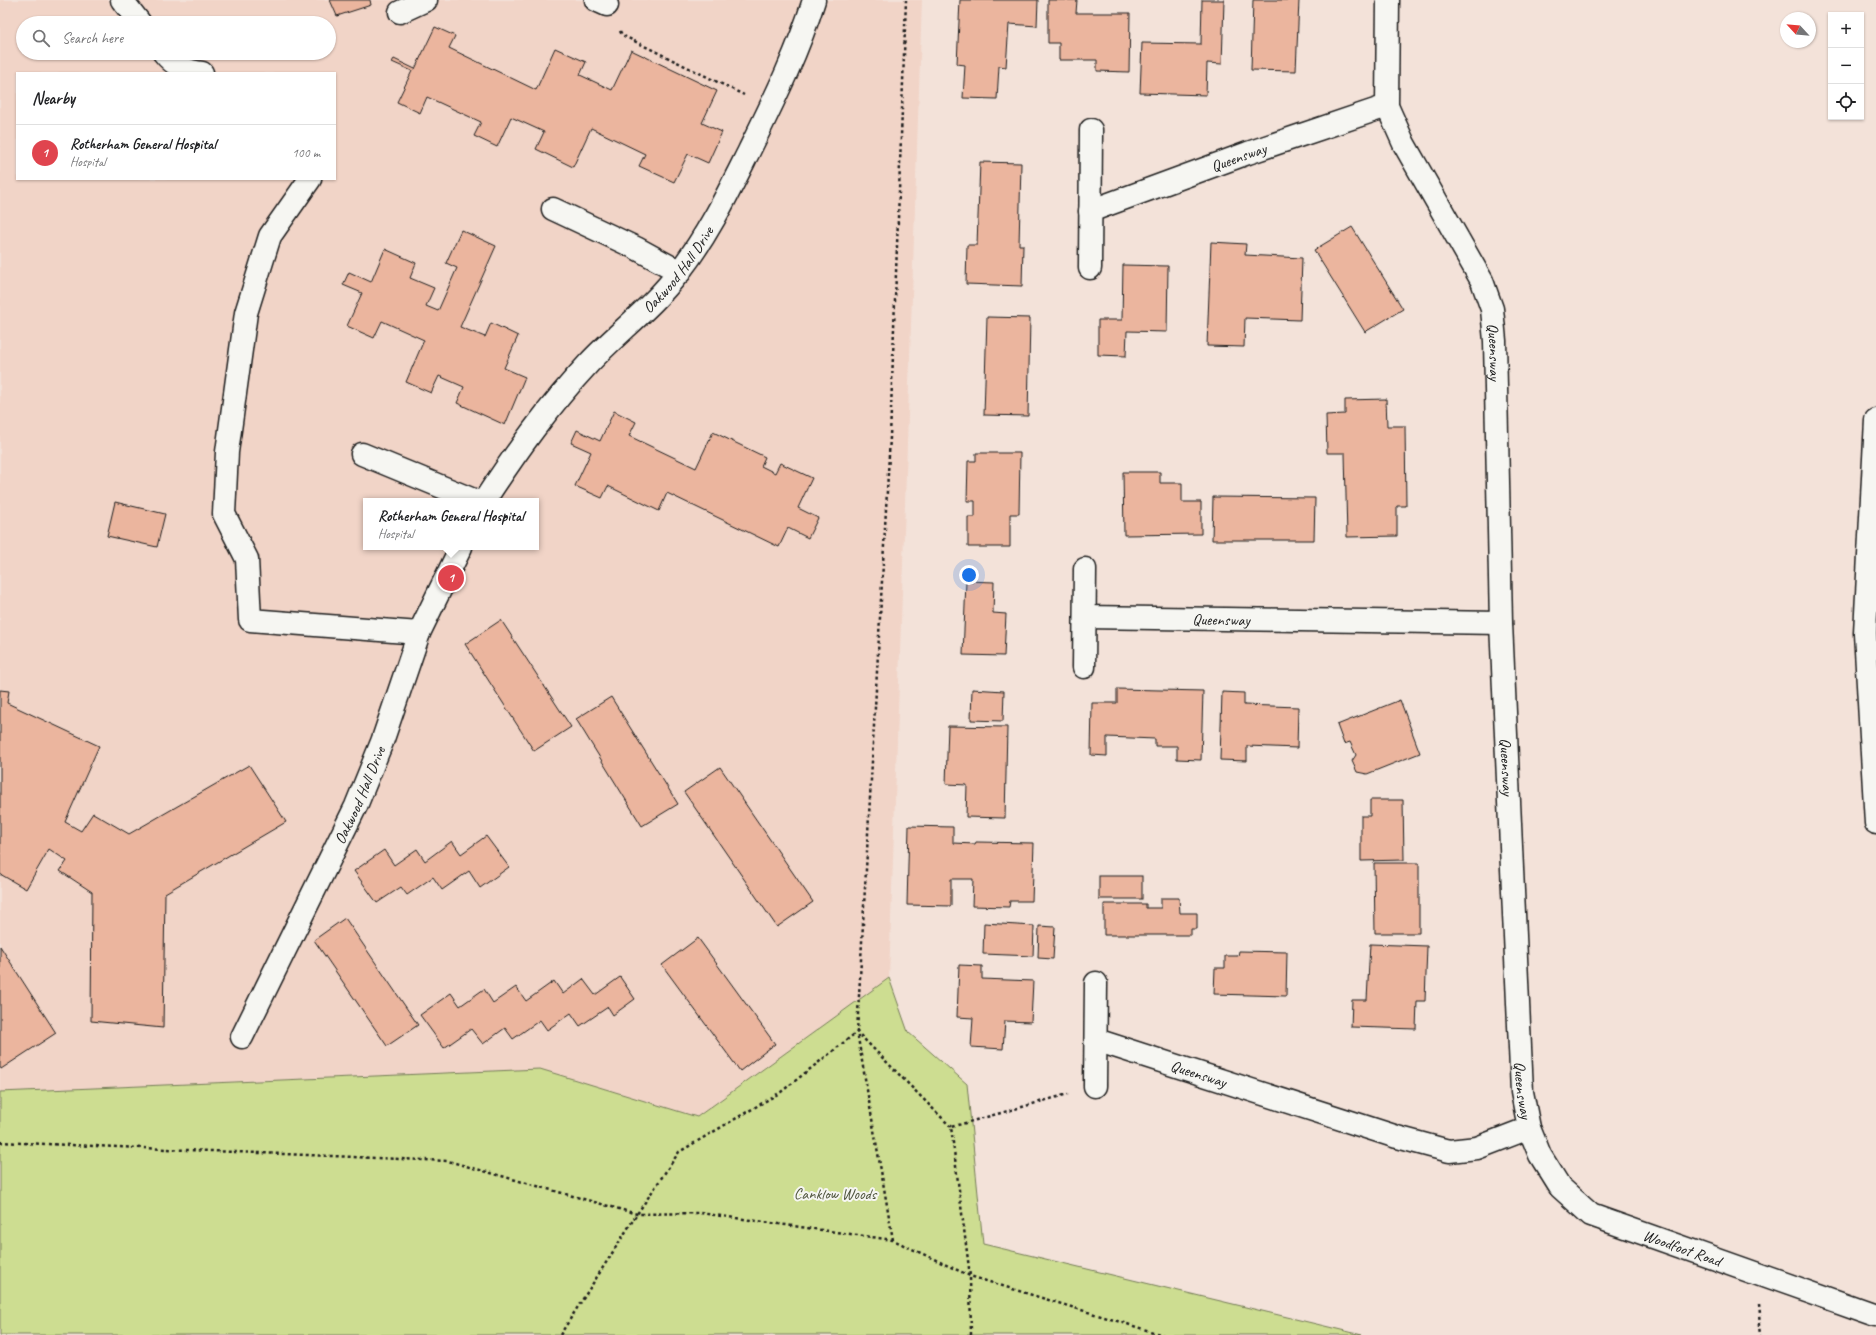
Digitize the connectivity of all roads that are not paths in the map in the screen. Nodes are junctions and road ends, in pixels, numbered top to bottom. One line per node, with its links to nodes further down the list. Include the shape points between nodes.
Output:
1 (122, 0): 6 (street)
2 (402, 0): 3 (street, via 400,12)
3 (426, 0)
4 (814, 0): 15 (street, Oakwood Hall Drive, via 799,43 770,108 719,211)
5 (1388, 0): 9 (street, Queensway)
6 (135, 16)
7 (170, 60): 8 (street, via 176,66)
8 (191, 72)
9 (1387, 106): 13 (street, Queensway); 23 (street, Queensway, via 1404,144 1482,281 1492,309 1495,341)
10 (1091, 130): 13 (street)
11 (309, 180): 24 (street, via 270,236 246,313 227,452 224,514 247,559 250,620)
12 (553, 209): 15 (street)
13 (1090, 211): 14 (street)
14 (1090, 268)
15 (680, 272): 19 (street, Oakwood Hall Drive, via 656,299 590,362 543,416)
16 (1876, 420): 26 (street, via 1865,633)
17 (362, 454): 18 (street)
18 (469, 498)
19 (486, 498)
20 (460, 550): 24 (street, Oakwood Hall Drive)
21 (1085, 569): 22 (street)
22 (1085, 617): 23 (street, Queensway); 25 (street)
23 (1501, 623): 31 (street, Queensway, via 1522,1092)
24 (419, 632): 28 (street, Oakwood Hall Drive, via 382,742 356,806)
25 (1084, 667)
26 (1876, 823)
27 (1096, 983): 29 (street)
28 (242, 1037)
29 (1096, 1040): 30 (street); 31 (street, Queensway, via 1397,1137 1449,1151 1477,1148)
30 (1095, 1086)
31 (1529, 1128): 32 (street, Woodfoot Road, via 1540,1155 1560,1187 1591,1215)
32 (1876, 1316)

